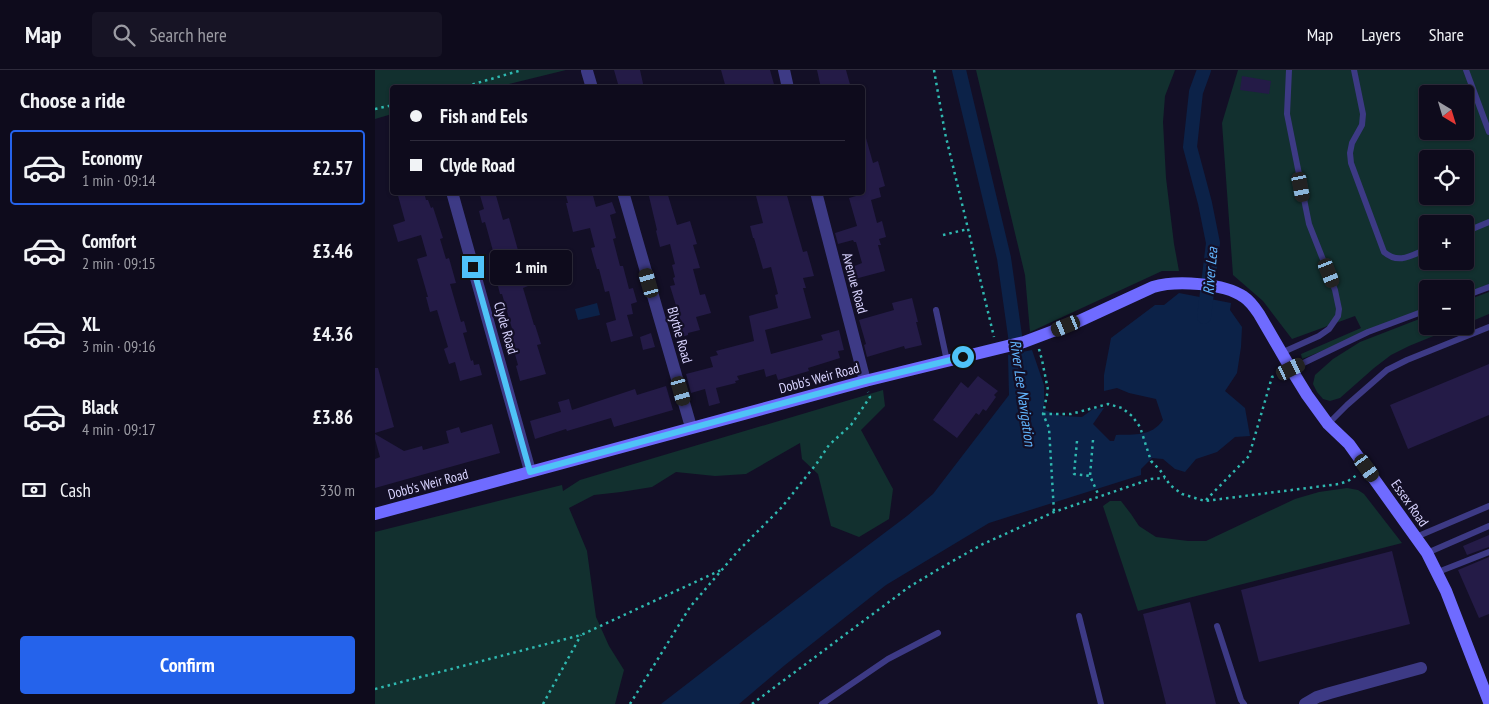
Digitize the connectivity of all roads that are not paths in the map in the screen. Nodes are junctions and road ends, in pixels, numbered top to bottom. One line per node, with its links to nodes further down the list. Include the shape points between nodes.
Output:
1 (784, 70): 7 (street)
2 (1289, 70): 21 (lane, via 1287,114 1309,224 1335,290 1339,309 1329,329)
3 (1354, 70): 14 (lane, via 1363,114 1362,125 1352,143 1351,163 1384,252 1397,259)
4 (1466, 70): 8 (lane)
5 (587, 71): 6 (street)
6 (591, 85)
7 (787, 85)
8 (1489, 132)
9 (453, 195): 27 (street, Clyde Road)
10 (624, 195): 26 (street, Blythe Road)
11 (817, 195): 24 (street, Avenue Road)
12 (1489, 222): 13 (lane)
13 (1474, 228)
14 (1419, 253)
15 (1489, 287): 16 (lane)
16 (1474, 293)
17 (936, 310): 22 (lane)
18 (1419, 313): 23 (lane, via 1369,332)
19 (1259, 314): 21 (street, Essex Road); 22 (street, Dobb's Weir Road, via 1249,301 1235,292 1195,283 1163,284 1032,339)
20 (1489, 326): 25 (lane, via 1387,370)
21 (1281, 353): 23 (street, Essex Road)
22 (947, 361): 24 (street, Dobb's Weir Road)
23 (1291, 369): 25 (street, Essex Road)
24 (865, 381): 26 (street, Dobb's Weir Road)
25 (1328, 424): 31 (street, Essex Road, via 1349,444)
26 (691, 428): 27 (street, Dobb's Weir Road)
27 (530, 472): 29 (street, Dobb's Weir Road)
28 (1489, 506): 31 (lane)
29 (375, 514)
30 (1489, 526): 32 (lane)
31 (1416, 537): 32 (street, Essex Road)
32 (1427, 552): 34 (street, Essex Road)
33 (1489, 552): 34 (lane)
34 (1438, 572): 39 (street, Essex Road)
35 (1079, 616): 41 (lane)
36 (1217, 626): 42 (lane)
37 (938, 633): 40 (lane, via 888,659)
38 (1421, 668): 43 (street, via 1317,697)
39 (1489, 702)
40 (822, 704)
41 (1101, 704)
42 (1244, 704)
43 (1305, 704)

